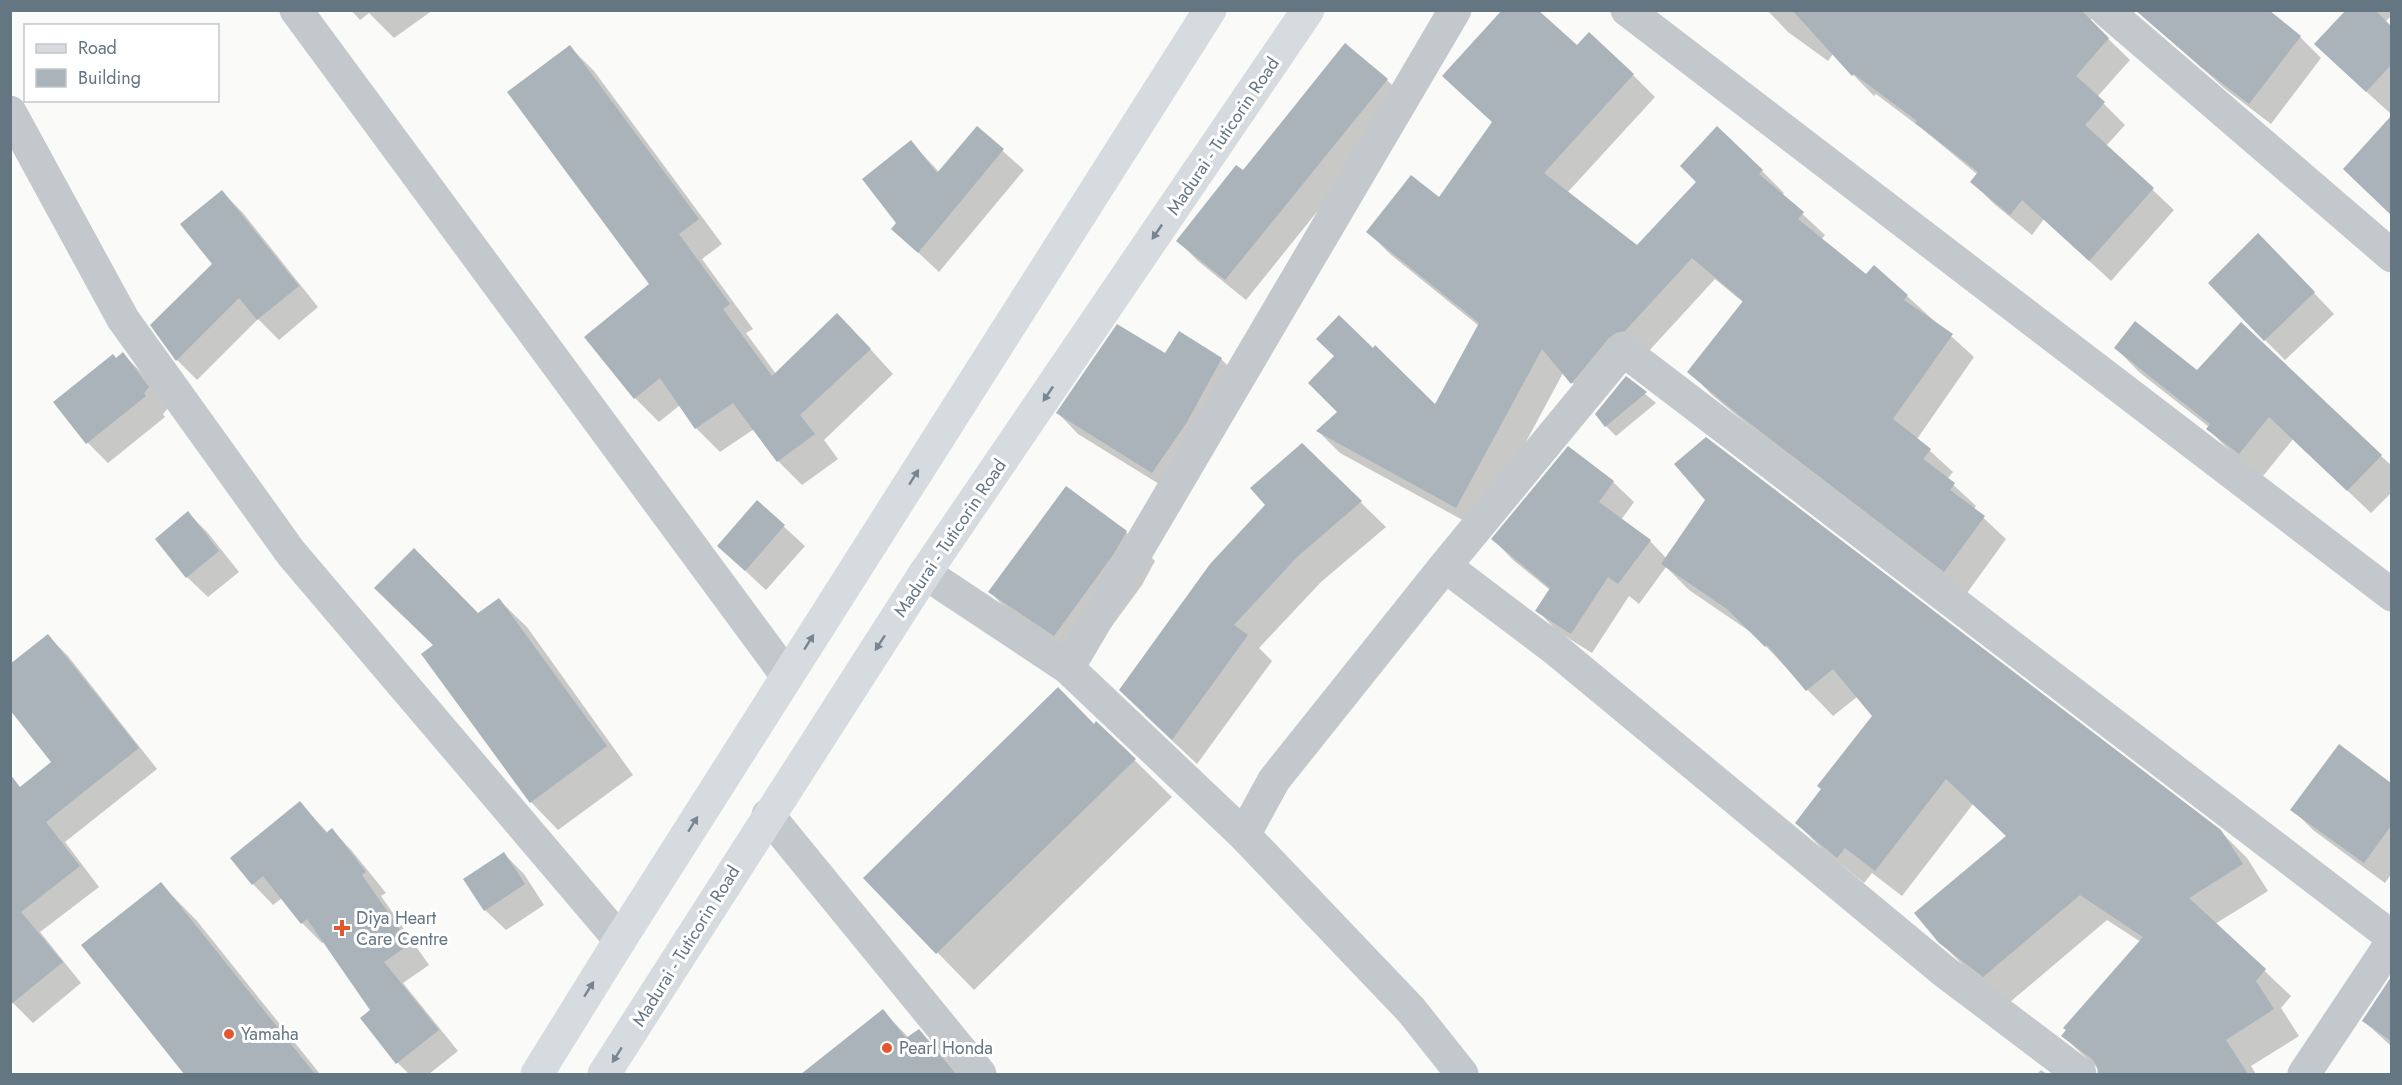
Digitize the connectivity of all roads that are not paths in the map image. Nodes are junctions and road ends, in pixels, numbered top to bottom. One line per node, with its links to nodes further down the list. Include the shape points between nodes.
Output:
1 (296, 10): 13 (street)
2 (1210, 10): 13 (main road, one-way to 2)
3 (1308, 10): 10 (main road, Madurai - Tuticorin Road, one-way to 10)
4 (1455, 10): 12 (street)
5 (1627, 10): 11 (street)
6 (2106, 10): 8 (street)
7 (10, 112): 17 (street, via 123,320 291,553)
8 (2391, 256)
9 (1445, 566): 15 (street, via 1274,780); 16 (street, via 1623,350); 23 (street, via 1555,649 1945,972)
10 (925, 573): 12 (street); 14 (main road, Madurai - Tuticorin Road, one-way to 14)
11 (2391, 595)
12 (1068, 668): 15 (street)
13 (788, 676): 17 (main road, one-way to 13)
14 (768, 815): 20 (main road, Madurai - Tuticorin Road, one-way to 20); 21 (street)
15 (1244, 835): 22 (street, via 1411,1010)
16 (2391, 937)
17 (620, 940): 19 (main road, one-way to 17)
18 (2391, 942): 24 (street)
19 (537, 1074)
20 (604, 1074)
21 (980, 1074)
22 (1462, 1074)
23 (2080, 1074)
24 (2304, 1074)

